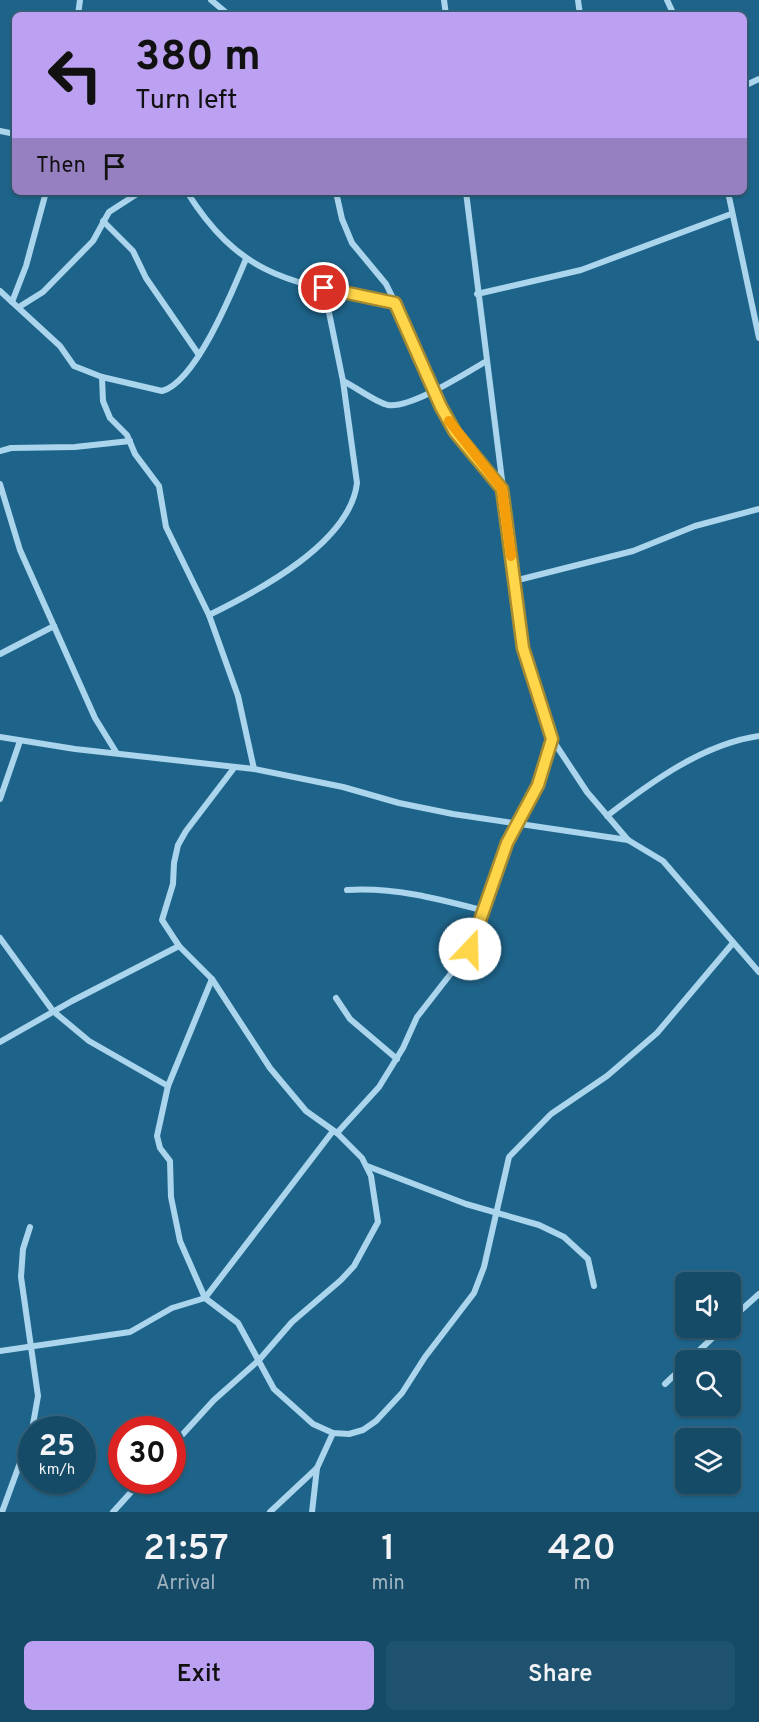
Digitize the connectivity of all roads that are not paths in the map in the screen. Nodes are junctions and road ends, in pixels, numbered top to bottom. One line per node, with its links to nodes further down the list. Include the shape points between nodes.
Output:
1 (211, 0): 2 (street)
2 (225, 12)
3 (44, 195): 15 (street, via 26,266)
4 (136, 195): 10 (street, via 115,207)
5 (189, 195): 11 (street, via 223,241)
6 (337, 195): 16 (street, via 352,243 386,284)
7 (466, 195): 14 (street)
8 (728, 195): 9 (street)
9 (731, 214): 14 (street, via 581,270); 18 (street)
10 (103, 221): 17 (street, via 99,234 57,279 35,299); 19 (street, via 133,250 146,278)
11 (246, 259): 12 (street, via 290,280); 19 (street)
12 (324, 288): 16 (street); 22 (street)
13 (0, 291): 15 (street)
14 (477, 294): 20 (street)
15 (12, 302): 17 (street)
16 (395, 303): 23 (street)
17 (19, 307): 21 (street, via 60,346 74,366)
18 (759, 338)
19 (199, 355): 21 (street, via 177,381 162,391)
20 (485, 362): 23 (street); 27 (street)
21 (102, 376): 24 (street, via 103,401 110,418)
22 (343, 381): 23 (street, via 389,405); 30 (street, via 357,483 347,512 292,567)
23 (434, 391): 27 (street, via 455,432)
24 (130, 441): 25 (street); 30 (street, via 159,486 166,526)
25 (0, 451)
26 (0, 484): 31 (street, via 12,528)
27 (502, 489): 29 (street)
28 (759, 509): 29 (street, via 695,526 633,551)
29 (514, 581): 35 (street, via 523,648)
30 (209, 615): 39 (street, via 238,696)
31 (54, 626): 32 (street); 37 (street, via 94,718)
32 (0, 654)
33 (759, 736): 41 (street, via 699,755)
34 (0, 737): 36 (street)
35 (552, 739): 41 (street); 42 (street, via 538,785)
36 (20, 741): 37 (street); 40 (street)
37 (116, 752): 38 (street)
38 (234, 768): 39 (street); 48 (street, via 186,831 176,854 173,884 162,920)
39 (254, 769): 42 (street, via 399,803)
40 (0, 799)
41 (607, 816): 43 (street)
42 (514, 824): 43 (street); 45 (street)
43 (628, 840): 47 (street, via 663,861)
44 (347, 890): 45 (street, via 409,892)
45 (485, 911): 54 (street, via 470,949 417,1017)
46 (0, 938): 52 (street)
47 (733, 943): 49 (street); 58 (street, via 657,1034 607,1076 551,1114 515,1150 504,1169)
48 (179, 946): 50 (street); 52 (street)
49 (759, 972)
50 (212, 979): 55 (street); 56 (street, via 270,1068 306,1111)
51 (336, 998): 54 (street, via 350,1019)
52 (53, 1011): 53 (street); 55 (street, via 89,1041)
53 (0, 1042)
54 (397, 1059): 56 (street, via 372,1095)
55 (168, 1086): 62 (street, via 158,1143 170,1161 171,1197 180,1240)
56 (335, 1132): 57 (street); 62 (street)
57 (367, 1166): 58 (street); 68 (street, via 376,1195 378,1222 354,1266 292,1322)
58 (496, 1212): 60 (street, via 564,1237 588,1259); 73 (street, via 474,1293 402,1393 363,1430)
59 (30, 1227): 65 (street, via 21,1270)
60 (594, 1286)
61 (759, 1294): 63 (street)
62 (206, 1298): 65 (street, via 172,1308 130,1332); 68 (street, via 238,1323)
63 (741, 1310)
64 (712, 1338): 66 (street)
65 (32, 1347): 67 (street); 71 (street, via 38,1396)
66 (699, 1350)
67 (0, 1351)
68 (259, 1360): 72 (street); 73 (street, via 274,1389 313,1424)
69 (675, 1374): 70 (street)
70 (665, 1384)
71 (34, 1416)
72 (186, 1431)
73 (333, 1433): 75 (street)
74 (18, 1468): 77 (street)
75 (316, 1468): 79 (street); 80 (street)
76 (129, 1494): 78 (street)
77 (2, 1512)
78 (113, 1512)
79 (270, 1512)
80 (312, 1512)

